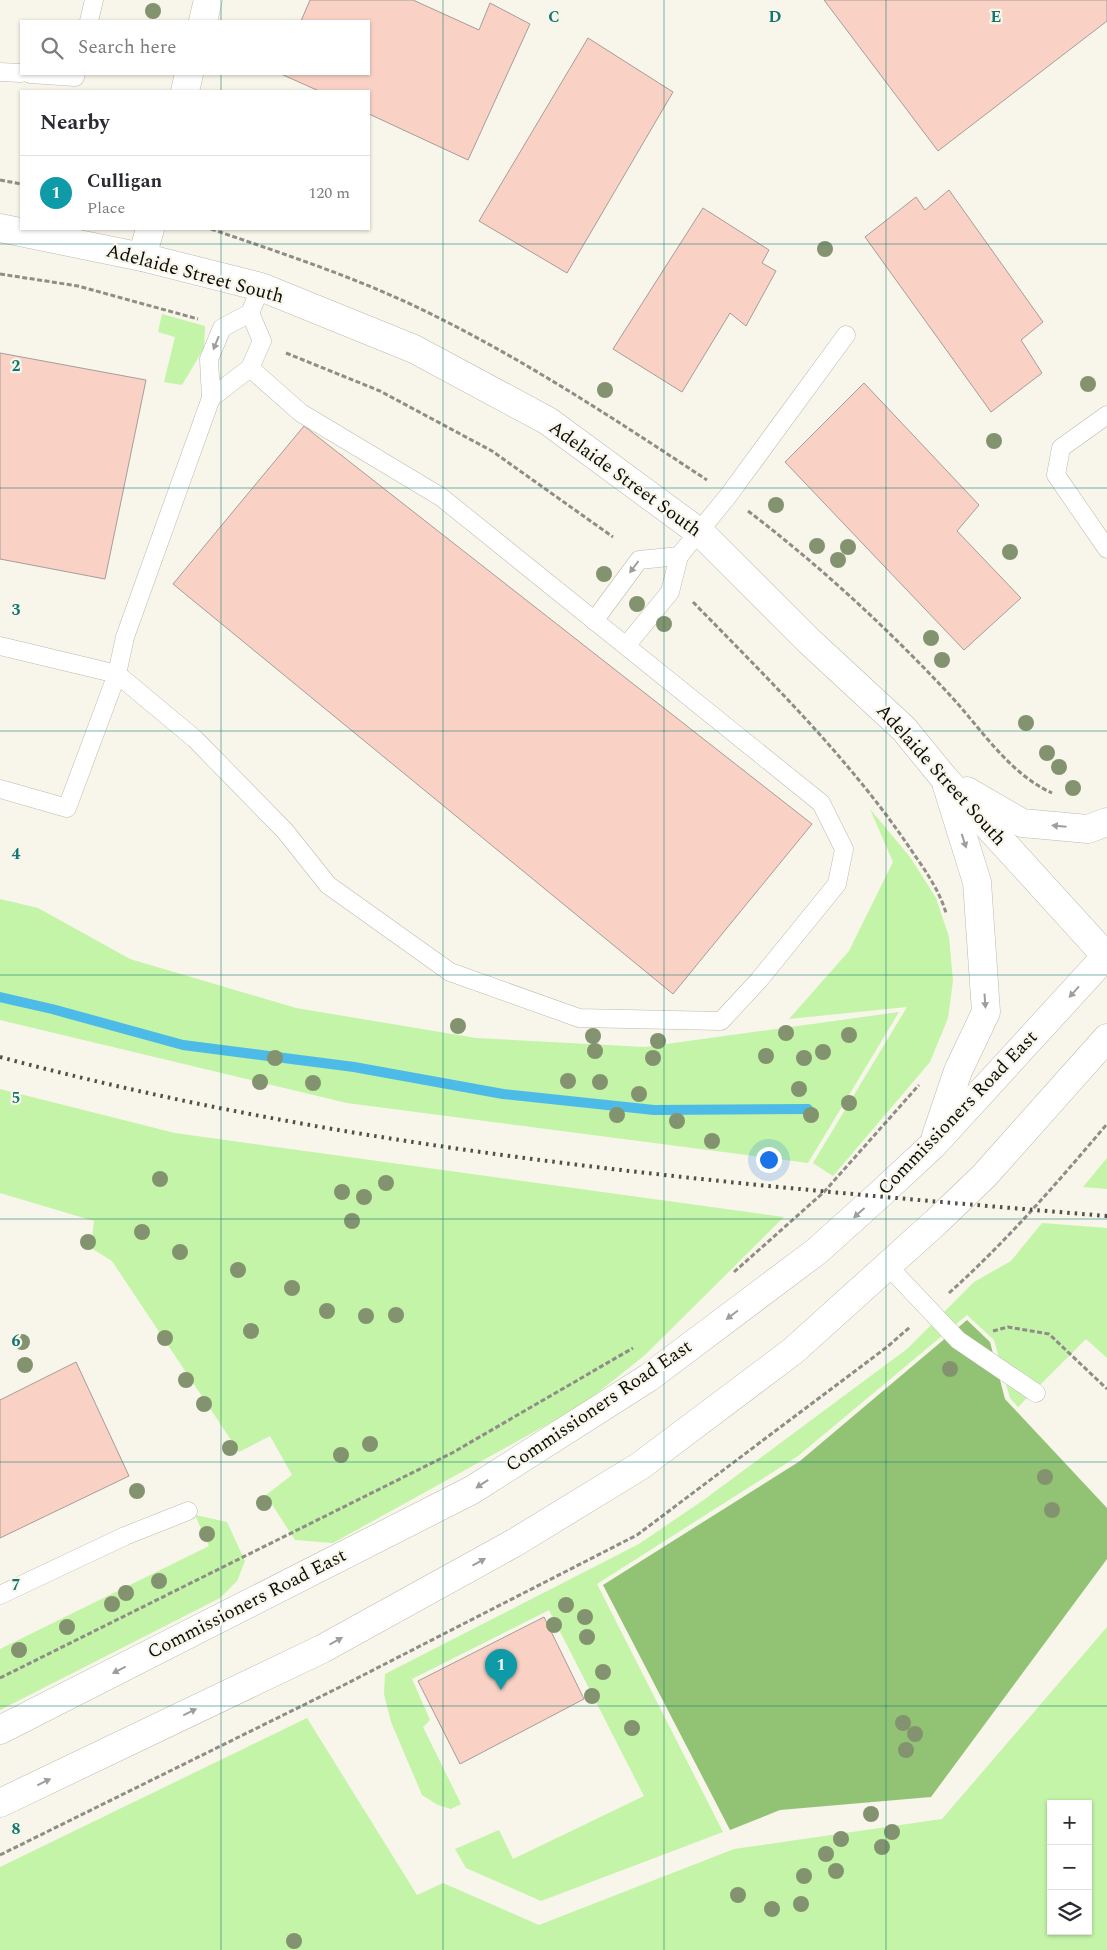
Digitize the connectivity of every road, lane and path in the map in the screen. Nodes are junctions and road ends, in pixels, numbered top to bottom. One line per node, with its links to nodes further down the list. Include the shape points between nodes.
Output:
1 (94, 0): 3 (lane)
2 (208, 0): 4 (main road)
3 (89, 20)
4 (203, 20)
5 (0, 72): 6 (lane)
6 (20, 73)
7 (45, 75): 8 (lane)
8 (76, 75)
9 (189, 75): 10 (main road)
10 (185, 90)
11 (0, 180): 12 (path)
12 (20, 184)
13 (0, 228): 15 (main road, Adelaide Street South)
14 (150, 230): 15 (main road)
15 (142, 256): 17 (main road, Adelaide Street South)
16 (0, 274): 19 (path, via 78,286)
17 (261, 287): 18 (lane); 25 (main road, Adelaide Street South, via 414,349 548,421)
18 (250, 313): 22 (lane, via 262,341); 23 (lane, one-way to 23, via 222,328 209,359)
19 (204, 320)
20 (846, 335): 25 (lane)
21 (284, 352): 26 (path, via 380,391 492,450)
22 (250, 368): 23 (lane); 30 (lane, via 301,413 441,497)
23 (210, 398): 33 (lane, via 125,636)
24 (1107, 415): 27 (lane, via 1061,448 1056,475)
25 (700, 532): 28 (lane); 34 (main road, Adelaide Street South, via 809,641 904,729)
26 (613, 537)
27 (1107, 549)
28 (679, 556): 30 (lane, one-way to 30, via 639,560); 32 (lane, via 670,592)
29 (692, 601): 37 (path, via 801,712 889,818 940,892)
30 (594, 620): 32 (lane)
31 (0, 646): 33 (lane)
32 (626, 646): 33 (lane, via 821,803 844,849 838,884 759,980 721,1020 579,1018 450,972 328,885 285,832 195,739)
33 (117, 674): 35 (lane, via 67,808)
34 (944, 778): 36 (main road, one-way to 34, via 1088,828 1022,823); 38 (main road, Adelaide Street South); 41 (main road, one-way to 41, via 977,882 986,1012 958,1071)
35 (0, 789)
36 (1107, 822)
37 (948, 920)
38 (1107, 956): 41 (main road, Commissioners Road East, one-way to 41)
39 (1107, 1038): 42 (main road, via 984,1176)
40 (925, 1078): 43 (path, via 824,1192)
41 (933, 1145): 51 (main road, Commissioners Road East, one-way to 51, via 817,1251 663,1367 472,1490)
42 (888, 1266): 44 (lane); 52 (main road, one-way to 42, via 322,1649 514,1543 640,1466 793,1351)
43 (729, 1276)
44 (958, 1340): 46 (path, via 1008,1327 1049,1334); 47 (lane)
45 (637, 1345): 50 (path, via 452,1453)
46 (1107, 1389)
47 (1036, 1393)
48 (188, 1511): 49 (lane, via 125,1536)
49 (0, 1595)
50 (0, 1678)
51 (0, 1730)
52 (0, 1803)

